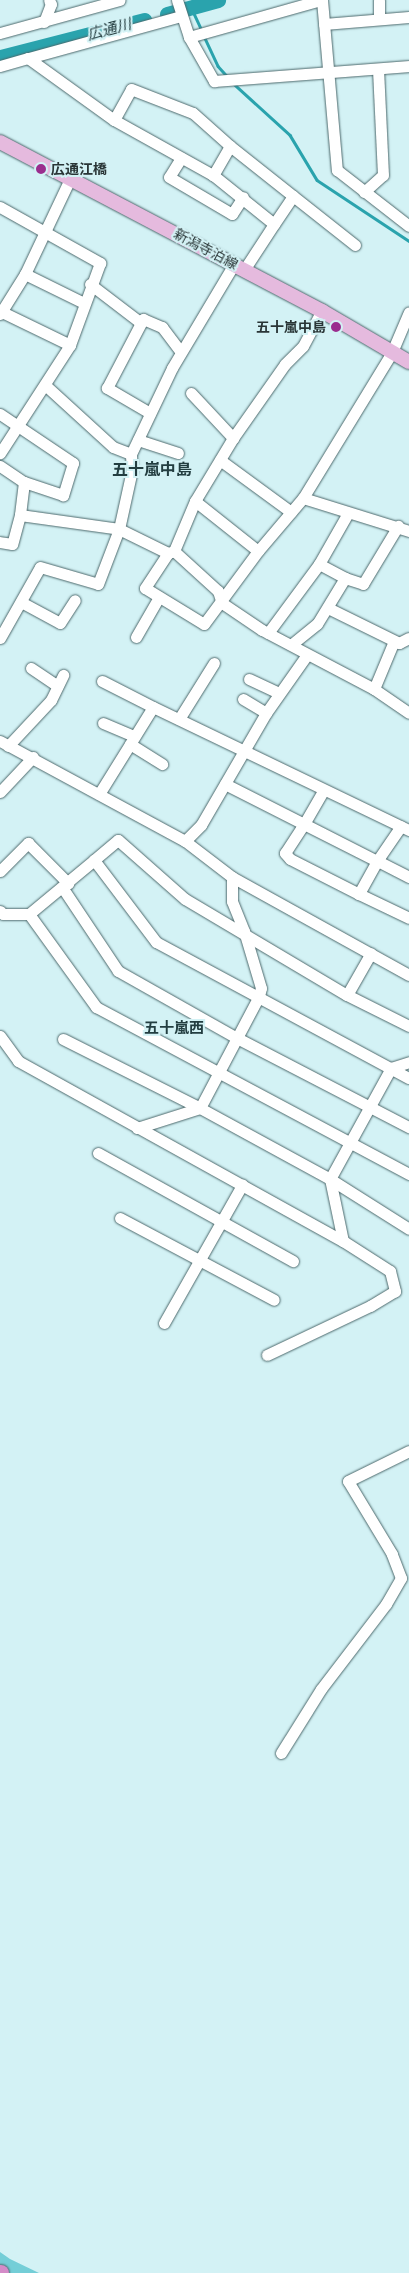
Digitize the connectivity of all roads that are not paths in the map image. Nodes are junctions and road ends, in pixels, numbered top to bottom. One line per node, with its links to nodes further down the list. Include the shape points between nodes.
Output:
1 (49, 0): 9 (street, via 51,4)
2 (120, 0): 9 (street)
3 (177, 0): 6 (street)
4 (322, 0): 10 (street); 12 (street)
5 (379, 0): 8 (street)
6 (181, 15): 12 (street); 13 (street)
7 (409, 16): 8 (street)
8 (379, 19): 10 (street)
9 (44, 22): 11 (street)
10 (324, 24): 17 (street)
11 (0, 33)
12 (189, 37): 17 (street, via 214,81)
13 (28, 58): 14 (street); 18 (street)
14 (0, 66)
15 (409, 66): 16 (street)
16 (378, 69): 17 (street); 24 (street, via 383,175)
17 (328, 73): 24 (street, via 337,170)
18 (114, 120): 20 (street, via 131,89 193,113); 21 (street)
19 (0, 142): 23 (main road, 新潟寺泊線)
20 (230, 146): 22 (street); 25 (street)
21 (181, 158): 22 (street); 26 (street, via 169,177 232,214)
22 (213, 175): 26 (street)
23 (70, 179): 30 (street); 32 (main road, 新潟寺泊線)
24 (364, 192): 29 (street)
25 (294, 196): 28 (street); 31 (street)
26 (243, 197): 28 (street)
27 (0, 207): 30 (street)
28 (274, 224): 32 (street)
29 (408, 225)
30 (44, 230): 33 (street); 34 (street, via 100,262)
31 (355, 245)
32 (239, 267): 36 (main road, 新潟寺泊線); 41 (street)
33 (25, 274): 35 (street); 37 (street)
34 (90, 284): 35 (street); 39 (street)
35 (84, 303): 40 (street)
36 (322, 311): 42 (main road, 新潟寺泊線); 49 (street, via 303,346 285,364)
37 (0, 312): 40 (street)
38 (409, 312): 42 (street)
39 (141, 323): 41 (street, via 143,319 162,327); 46 (street, via 108,388)
40 (70, 346): 44 (street)
41 (181, 352): 46 (street)
42 (392, 352): 43 (main road, 新潟寺泊線); 57 (street)
43 (409, 362)
44 (45, 385): 48 (street); 53 (street, via 113,447)
45 (191, 393): 49 (street)
46 (150, 413): 50 (street)
47 (0, 414): 48 (street)
48 (19, 426): 51 (street); 56 (street, via 73,463 63,495)
49 (233, 438): 54 (street)
50 (138, 440): 52 (street); 53 (street)
51 (0, 453)
52 (178, 453)
53 (131, 454): 63 (street, via 132,470)
54 (220, 460): 58 (street); 59 (street)
55 (0, 466): 56 (street)
56 (24, 482): 61 (street)
57 (303, 498): 59 (street); 60 (street)
58 (195, 501): 66 (street); 67 (street)
59 (291, 512): 67 (street)
60 (348, 514): 62 (street); 68 (street)
61 (20, 515): 63 (street); 65 (street, via 12,544)
62 (398, 526): 64 (street); 69 (street, via 363,584)
63 (120, 529): 66 (street); 72 (street, via 98,584 40,567)
64 (409, 531)
65 (0, 542)
66 (171, 552): 70 (street, via 144,588); 73 (street, via 218,591)
67 (258, 552): 73 (street)
68 (319, 564): 69 (street); 75 (street)
69 (345, 578): 74 (street)
70 (159, 597): 73 (street, via 204,624); 76 (street)
71 (75, 600): 72 (street, via 60,623)
72 (21, 602): 77 (street)
73 (222, 603): 75 (street)
74 (330, 608): 79 (street); 80 (street, via 318,624)
75 (268, 633): 80 (street)
76 (136, 637)
77 (0, 638)
78 (409, 638): 79 (street, via 399,643)
79 (394, 641): 86 (street)
80 (292, 644): 81 (street)
81 (306, 656): 86 (street); 87 (street)
82 (214, 664): 92 (street)
83 (31, 668): 95 (street, via 60,681 51,700)
84 (249, 680): 87 (street)
85 (102, 681): 89 (street)
86 (374, 689): 90 (street)
87 (280, 692): 91 (street)
88 (243, 699): 91 (street)
89 (153, 707): 92 (street); 94 (street)
90 (408, 709)
91 (266, 713): 96 (street)
92 (179, 719): 96 (street)
93 (103, 723): 94 (street)
94 (132, 740): 98 (street); 102 (street)
95 (4, 744): 97 (street)
96 (245, 752): 99 (street); 100 (street)
97 (33, 757): 101 (street); 102 (street)
98 (162, 764)
99 (225, 784): 103 (street); 105 (street, via 201,825)
100 (324, 790): 103 (street); 104 (street)
101 (0, 792)
102 (99, 794): 105 (street)
103 (304, 824): 107 (street); 112 (street, via 285,853 290,859)
104 (405, 828): 107 (street)
105 (185, 841): 109 (street)
106 (94, 860): 111 (street); 116 (street, via 118,840 185,899); 120 (street, via 156,942)
107 (378, 861): 110 (street); 112 (street)
108 (0, 872): 111 (street, via 28,843)
109 (232, 877): 116 (street, via 232,901); 117 (street)
110 (409, 877)
111 (65, 885): 114 (street); 123 (street, via 118,971)
112 (359, 894): 115 (street)
113 (0, 911): 114 (street, via 3,914)
114 (30, 914): 127 (street, via 96,1007)
115 (409, 918)
116 (244, 931): 119 (street); 120 (street, via 261,988)
117 (371, 953): 118 (street); 119 (street)
118 (409, 974)
119 (348, 995): 121 (street)
120 (259, 996): 123 (street); 126 (street)
121 (409, 1026)
122 (0, 1036): 132 (street, via 18,1061)
123 (237, 1038): 127 (street); 129 (street)
124 (63, 1039): 130 (street)
125 (409, 1062): 126 (street)
126 (391, 1068): 128 (street); 129 (street)
127 (219, 1072): 130 (street); 133 (street)
128 (409, 1078)
129 (369, 1106): 131 (street); 133 (street)
130 (200, 1108): 132 (street); 136 (street)
131 (409, 1127)
132 (137, 1128): 137 (street)
133 (350, 1142): 135 (street); 136 (street)
134 (98, 1153): 139 (street)
135 (409, 1174)
136 (330, 1179): 140 (street); 141 (street)
137 (242, 1185): 139 (street); 141 (street)
138 (120, 1218): 142 (street)
139 (221, 1221): 142 (street); 143 (street)
140 (409, 1229)
141 (343, 1240): 146 (street, via 390,1271 395,1291)
142 (199, 1261): 144 (street); 145 (street)
143 (293, 1261)
144 (274, 1300)
145 (164, 1323)
146 (266, 1355)
147 (409, 1451): 148 (street, via 348,1481 392,1554 401,1578 386,1604 320,1689)
148 (281, 1753)

